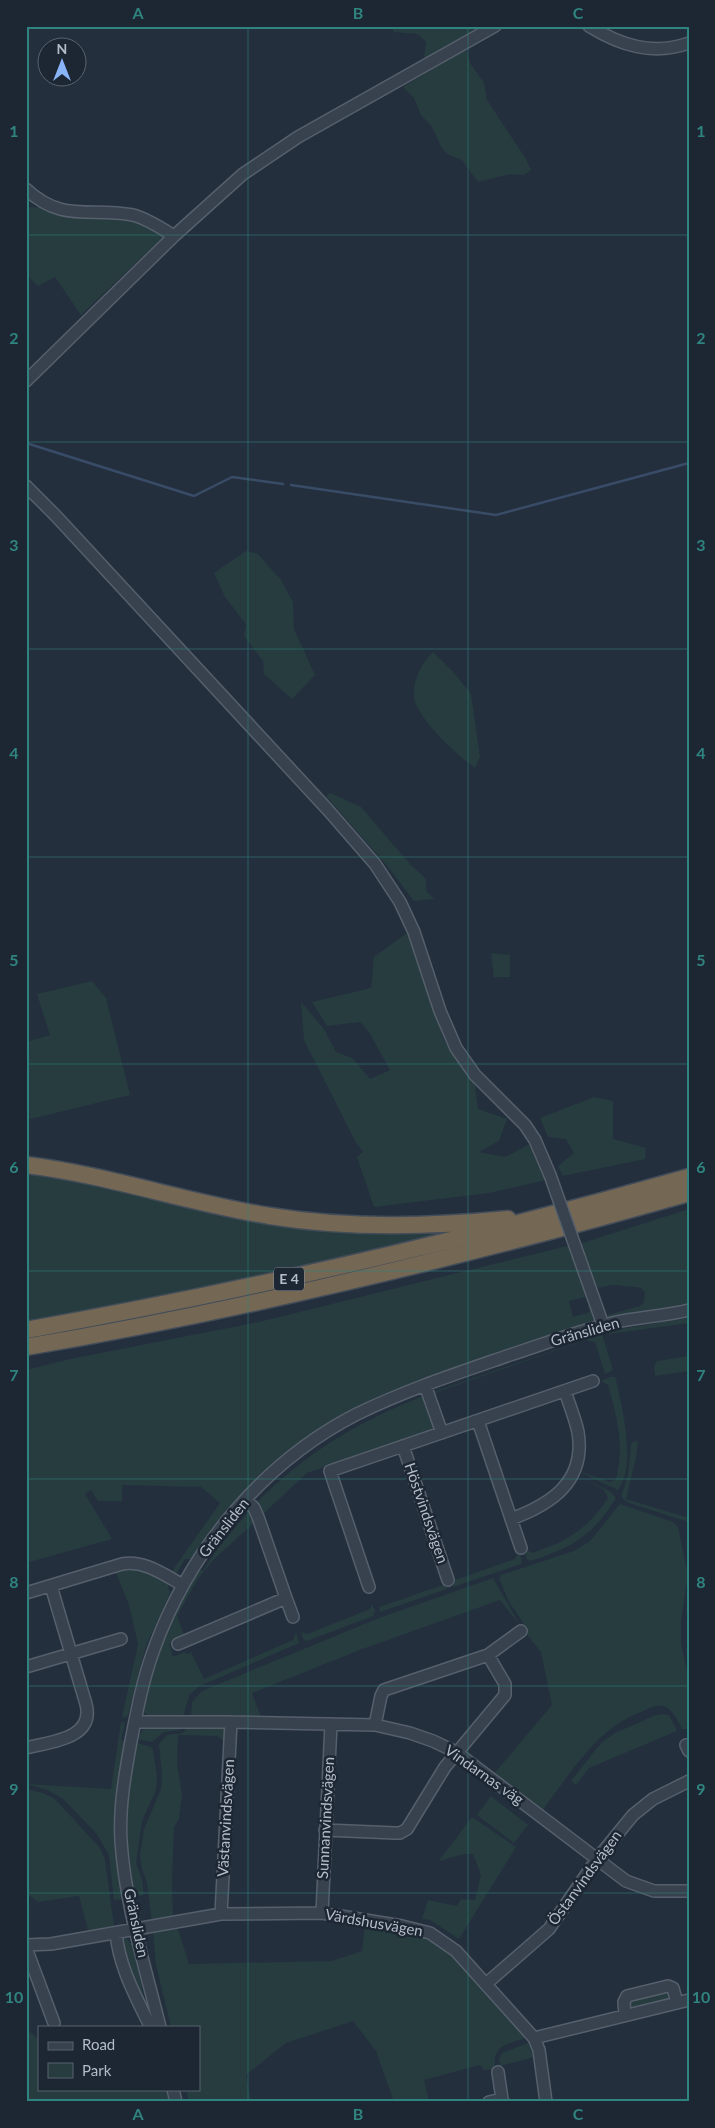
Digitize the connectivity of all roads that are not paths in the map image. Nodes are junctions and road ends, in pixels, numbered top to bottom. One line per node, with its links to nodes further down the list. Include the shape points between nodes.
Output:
1 (494, 26): 5 (street, via 273,152 228,186)
2 (588, 26): 3 (street, via 609,38 641,48)
3 (689, 44)
4 (26, 189): 5 (street, via 40,202 56,209 134,216 152,222)
5 (174, 236): 6 (street)
6 (26, 381)
7 (26, 486): 13 (street, bridge, via 328,810 374,864 400,902 414,932 456,1048 475,1075 525,1125 535,1140)
8 (26, 1165): 11 (highway, via 87,1175 270,1216 335,1224 418,1225)
9 (689, 1177): 11 (highway, E 4)
10 (689, 1193): 15 (highway, E 4, via 446,1260 294,1295)
11 (560, 1213): 14 (highway, E 4, via 290,1279)
12 (689, 1310): 13 (street, Gränsliden)
13 (604, 1326): 19 (street, Gränsliden)
14 (26, 1330)
15 (86, 1336): 16 (highway, E 4); 17 (highway)
16 (26, 1346)
17 (26, 1353)
18 (593, 1381): 20 (street, Höstvindsvägen)
19 (425, 1385): 22 (street); 24 (street, Gränsliden, via 356,1415 319,1437 270,1475)
20 (565, 1391): 21 (street, Höstvindsvägen); 25 (street, via 578,1432 574,1471 554,1499 532,1512)
21 (478, 1420): 22 (street, Höstvindsvägen); 25 (street)
22 (442, 1433): 23 (street, Höstvindsvägen)
23 (403, 1446): 27 (street, Höstvindsvägen); 30 (street, Höstvindsvägen, via 330,1471)
24 (246, 1500): 28 (street, Gränsliden, via 214,1536); 32 (street, via 258,1517)
25 (511, 1519): 26 (street)
26 (521, 1548)
27 (448, 1580)
28 (183, 1585): 29 (street, via 146,1565 133,1563); 40 (street, Gränsliden, via 153,1650)
29 (52, 1586): 31 (street); 37 (street)
30 (369, 1587)
31 (26, 1593)
32 (286, 1598): 33 (street); 36 (street)
33 (292, 1617)
34 (521, 1631): 38 (street)
35 (121, 1639): 37 (street)
36 (178, 1644)
37 (72, 1654): 39 (street); 44 (street, via 87,1708 85,1724 72,1736)
38 (488, 1654): 43 (street, via 384,1690); 45 (street, via 505,1684 506,1692)
39 (26, 1667)
40 (135, 1722): 41 (street, Vindarnas väg); 52 (street, Gränsliden, via 122,1794 121,1821 123,1857)
41 (231, 1722): 42 (street, Vindarnas väg); 51 (street, Västanvindsvägen)
42 (331, 1724): 43 (street, Vindarnas väg); 47 (street, Sunnanvindsvägen)
43 (375, 1726): 45 (street, Vindarnas väg, via 418,1736)
44 (26, 1748)
45 (456, 1752): 47 (street, via 404,1831); 48 (street, Vindarnas väg)
46 (689, 1781): 48 (street, Östanvindsvägen, via 642,1806)
47 (326, 1830): 50 (street, Sunnanvindsvägen)
48 (596, 1859): 49 (street, Vindarnas väg, via 635,1885 665,1892); 55 (street, Östanvindsvägen, via 549,1929)
49 (689, 1891)
50 (322, 1913): 51 (street, Värdshusvägen); 55 (street, Värdshusvägen, via 424,1931 456,1951)
51 (221, 1914): 52 (street, Värdshusvägen)
52 (136, 1930): 53 (street, Värdshusvägen); 60 (street, Gränsliden)
53 (116, 1933): 54 (street, Värdshusvägen); 60 (street, Gränsliden, via 127,1978)
54 (26, 1946): 59 (street)
55 (487, 1983): 61 (street, Värdshusvägen)
56 (689, 2000): 57 (street)
57 (677, 2003): 58 (street); 58 (street, via 673,1988 668,1986 627,1996)
58 (625, 2015): 61 (street)
59 (54, 2023)
60 (154, 2026)
61 (534, 2038): 65 (street, Värdshusvägen, via 539,2050)
62 (498, 2072): 63 (street)
63 (502, 2100): 64 (street)
64 (490, 2102)
65 (546, 2102)

